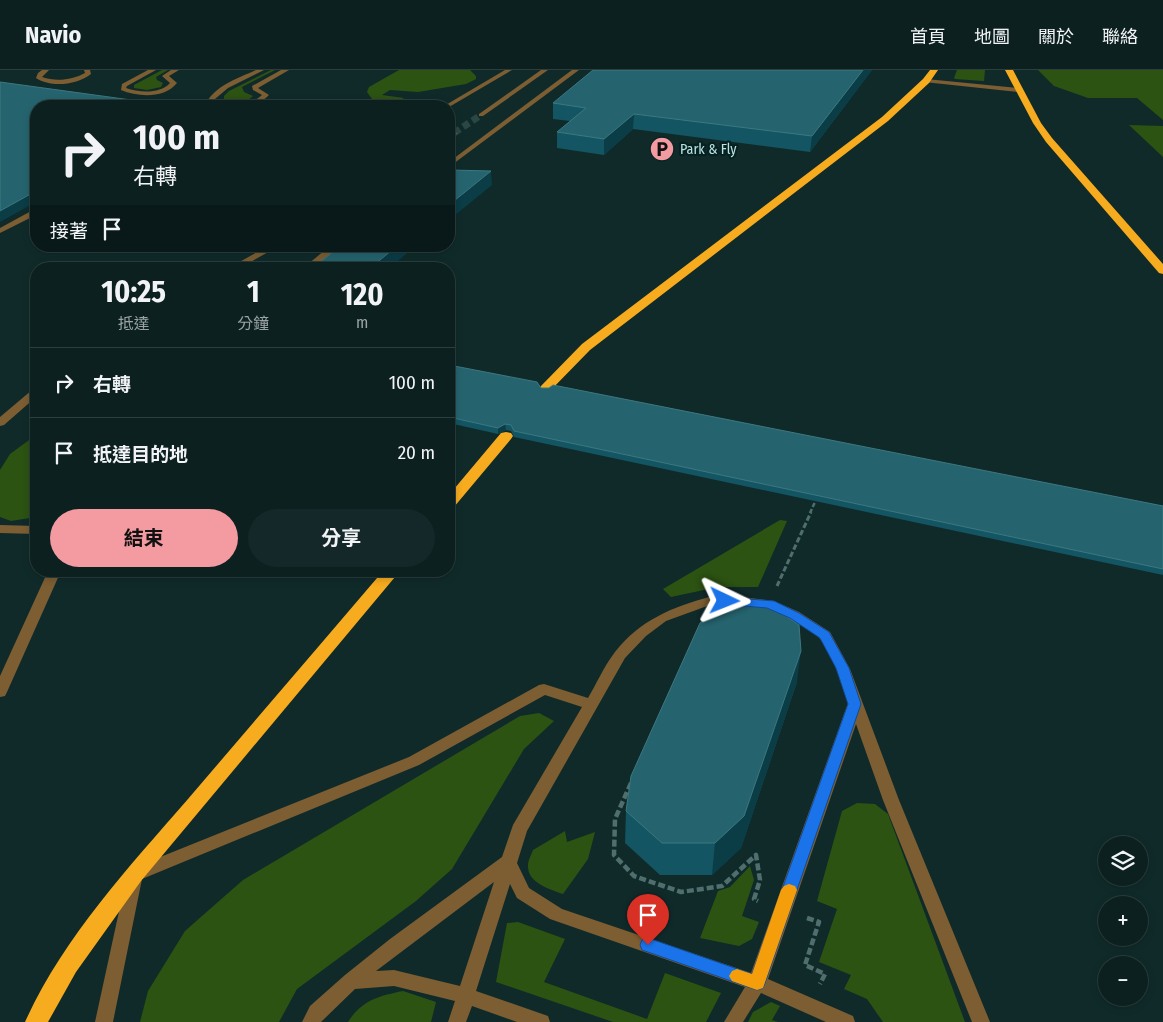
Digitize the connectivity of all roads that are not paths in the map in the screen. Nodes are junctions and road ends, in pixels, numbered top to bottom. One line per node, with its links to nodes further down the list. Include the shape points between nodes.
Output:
1 (46, 70): 2 (lane, via 39,78 54,81 78,79 88,74)
2 (86, 70)
3 (153, 70): 4 (lane, via 129,81 123,89 141,93 165,90 174,83 165,76)
4 (176, 70)
5 (261, 70): 16 (lane, via 215,93)
6 (286, 70): 17 (lane, via 254,87 266,95)
7 (544, 70): 19 (lane)
8 (576, 70): 21 (lane)
9 (934, 70): 12 (highway)
10 (1009, 70): 15 (highway)
11 (506, 72): 13 (lane); 18 (lane)
12 (926, 81): 15 (lane); 29 (highway, via 885,119 586,346)
13 (510, 82)
14 (508, 89): 19 (lane)
15 (1019, 90): 28 (highway, via 1049,140)
16 (211, 100)
17 (260, 100)
18 (455, 101)
19 (499, 103): 20 (lane)
20 (481, 115)
21 (455, 161)
22 (30, 215): 23 (lane)
23 (0, 231)
24 (264, 252): 26 (lane)
25 (328, 252): 27 (lane)
26 (244, 262)
27 (315, 262)
28 (1163, 271)
29 (545, 390)
30 (30, 397): 31 (lane)
31 (0, 422)
32 (506, 436): 33 (highway)
33 (455, 497)
34 (0, 529): 35 (lane)
35 (30, 530)
36 (52, 577): 38 (lane)
37 (387, 577): 42 (highway)
38 (0, 692)
39 (854, 704): 40 (lane, via 843,668 824,635 770,604 708,601 661,618 641,632 620,655); 44 (lane); 53 (lane)
40 (592, 705): 41 (lane, via 519,830); 42 (lane, via 544,689 414,761)
41 (508, 862): 43 (lane); 44 (lane, via 523,893 556,914); 45 (lane)
42 (134, 875): 46 (highway, via 72,962); 47 (lane)
43 (351, 981): 45 (lane, via 394,978); 48 (lane)
44 (757, 983): 51 (lane); 52 (lane)
45 (465, 995): 49 (lane); 50 (lane)
46 (36, 1022)
47 (104, 1022)
48 (311, 1022)
49 (457, 1022)
50 (542, 1022)
51 (733, 1022)
52 (846, 1022)
53 (981, 1022)

